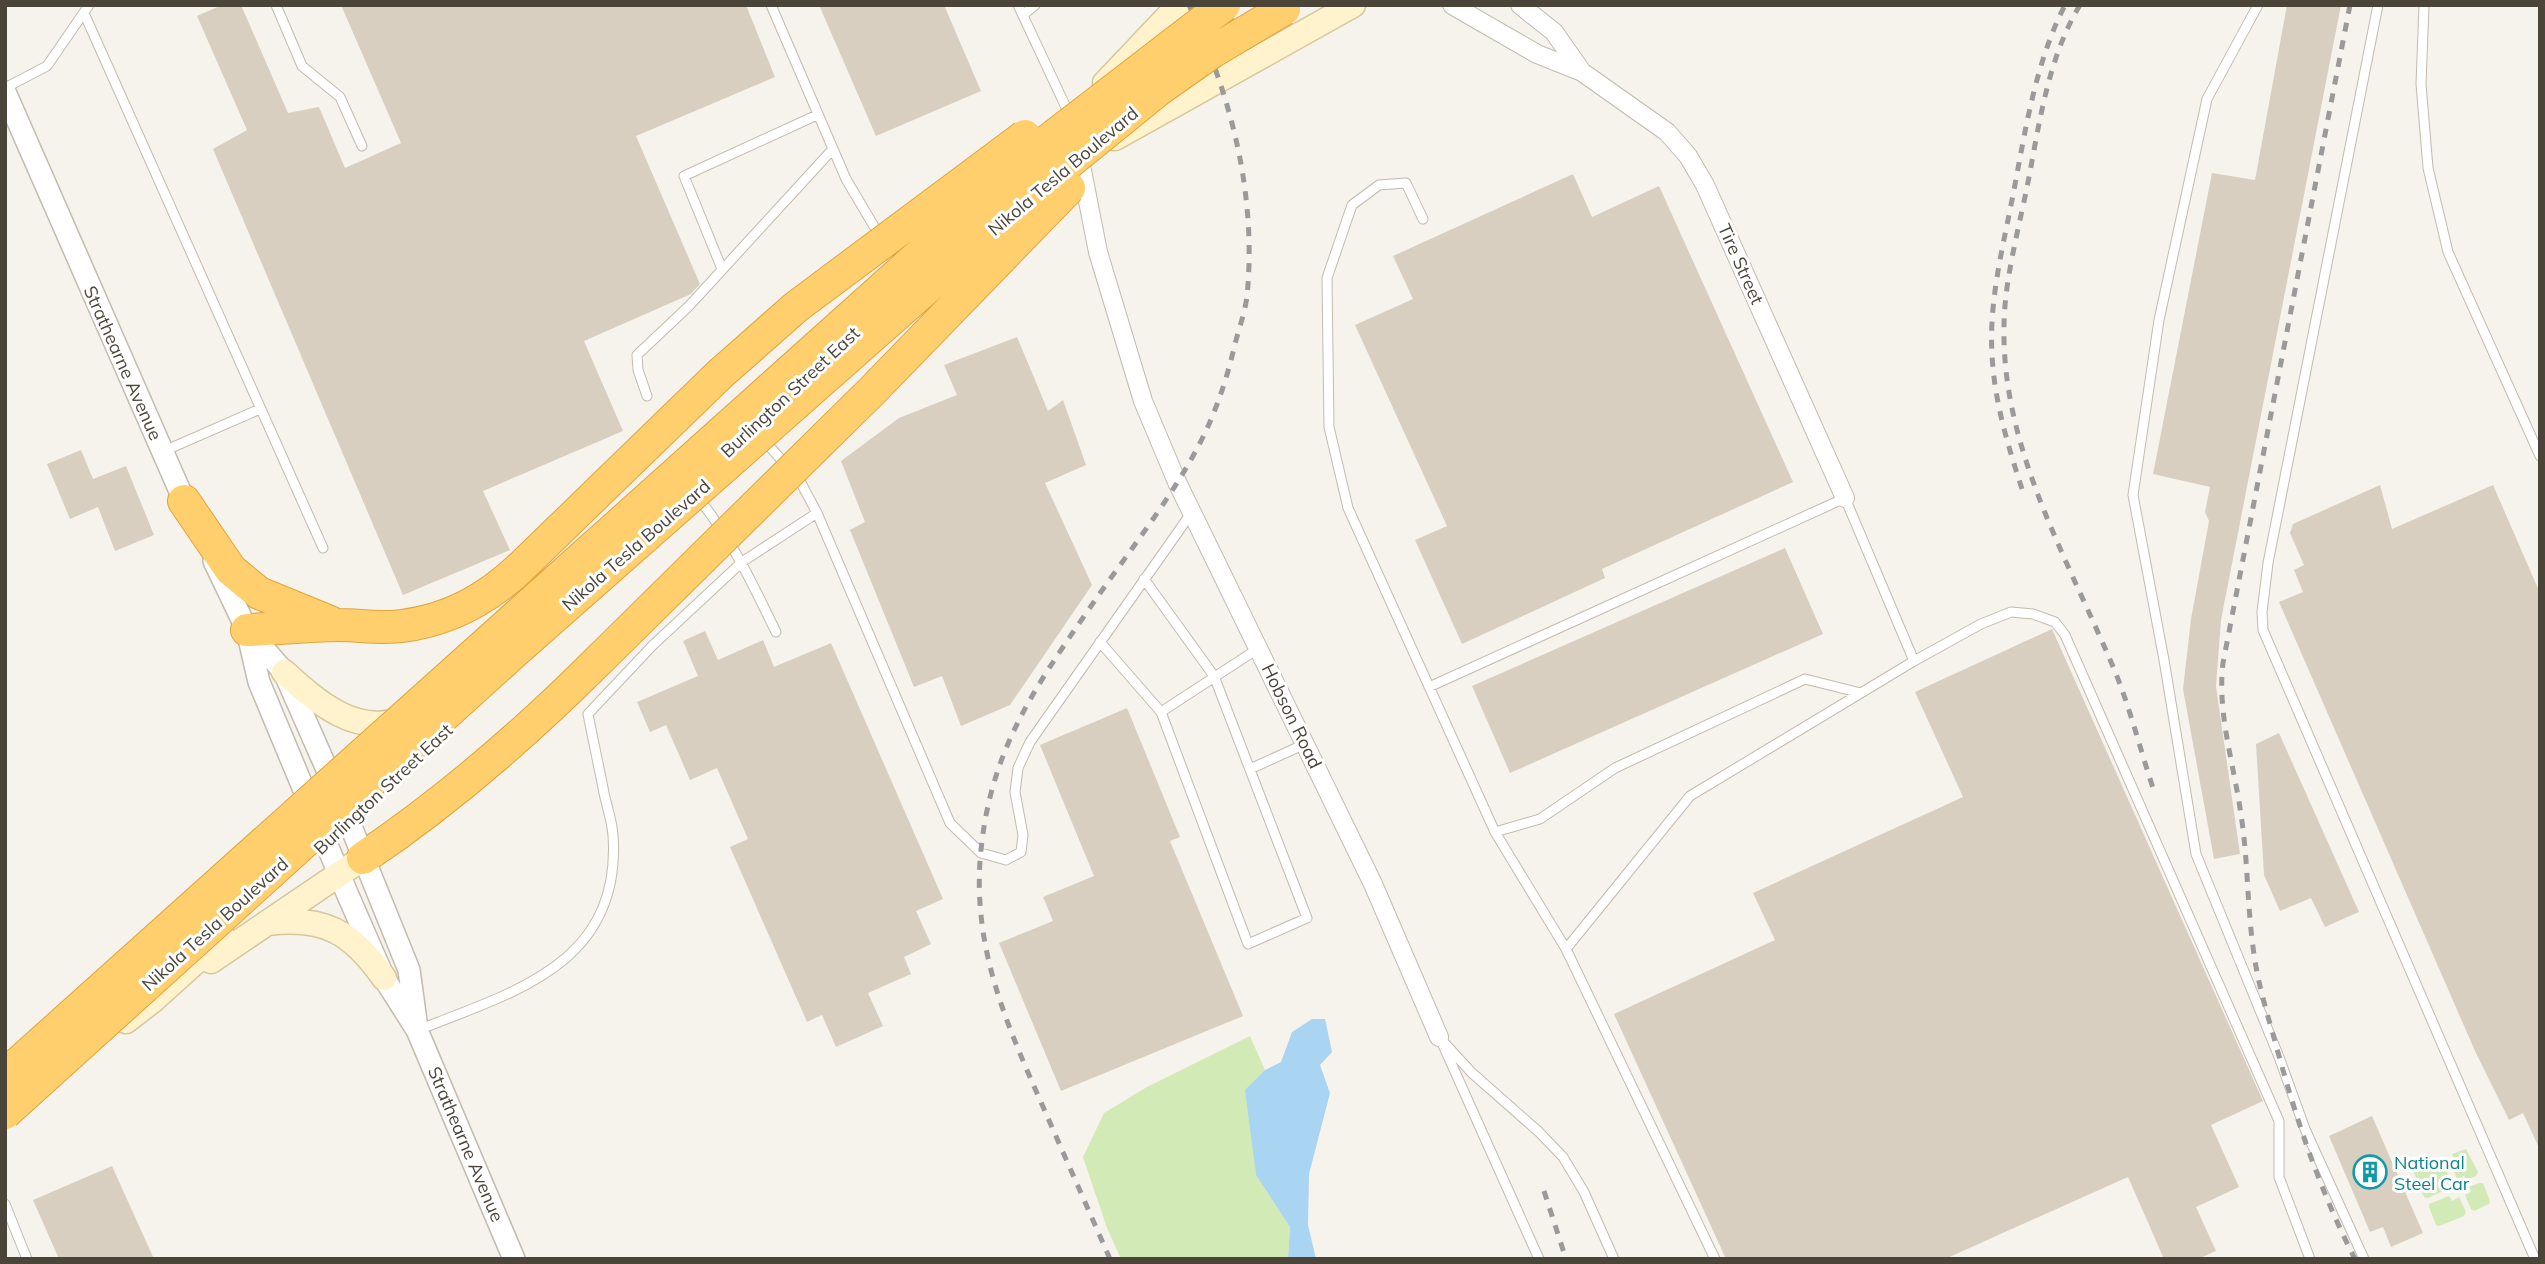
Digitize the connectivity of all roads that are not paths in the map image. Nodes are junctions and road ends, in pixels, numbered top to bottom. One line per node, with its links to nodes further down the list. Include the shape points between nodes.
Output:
1 (276, 5): 20 (lane, via 302,66 340,97)
2 (771, 5): 18 (lane)
3 (1018, 5): 15 (lane)
4 (1035, 5): 15 (lane)
5 (1179, 5): 19 (main road, Burlington Street East)
6 (1223, 5): 41 (highway, bridge, via 1032,131 796,307 520,568 476,603 446,618 401,627); 68 (highway, Nikola Tesla Boulevard, bridge, via 1041,146)
7 (1353, 5): 22 (main road, Burlington Street East)
8 (1452, 5): 16 (street, Tire Street, via 1537,54)
9 (1520, 5): 16 (street, Tire Street, via 1554,32)
10 (2258, 5): 78 (lane, via 2207,99 2159,320 2133,495 2196,854 2305,1129)
11 (2378, 5): 79 (lane, via 2268,564 2263,630)
12 (2424, 5): 31 (lane, via 2421,84 2428,168 2448,252)
13 (1287, 7): 60 (highway, bridge, via 1156,105 529,727 399,833); 70 (highway, Nikola Tesla Boulevard, bridge, via 1158,90 1067,164 511,655)
14 (87, 9): 17 (lane, via 47,66); 28 (lane)
15 (1023, 15): 19 (lane)
16 (1582, 72): 33 (street, Tire Street, via 1667,132 1688,156)
17 (5, 90): 30 (street, Strathearne Avenue)
18 (817, 115): 21 (lane); 25 (lane, via 684,176)
19 (1071, 119): 22 (street, Hobson Road); 24 (main road, Burlington Street East)
20 (362, 146)
21 (832, 150): 25 (lane); 26 (lane)
22 (1080, 159): 24 (main road, Burlington Street East); 35 (street, Hobson Road, via 1098,253 1143,401)
23 (1423, 219): 49 (lane, via 1406,183 1378,185 1352,205 1327,278 1328,400 1329,427 1348,508)
24 (976, 220): 26 (main road, Burlington Street East)
25 (722, 269): 27 (lane, via 637,355)
26 (908, 283): 29 (main road, Burlington Street East)
27 (647, 396)
28 (261, 408): 30 (lane); 37 (lane)
29 (752, 427): 32 (main road, Burlington Street East); 36 (lane, via 800,481)
30 (162, 452): 34 (street, Strathearne Avenue)
31 (2540, 456)
32 (688, 486): 38 (lane, via 716,519); 40 (main road, Burlington Street East)
33 (1845, 498): 46 (lane); 49 (lane)
34 (184, 501): 41 (highway, via 231,570 259,593); 42 (street, Strathearne Avenue)
35 (1192, 512): 39 (lane); 45 (street, Hobson Road)
36 (817, 513): 38 (lane); 44 (lane, via 950,823 981,853 1006,860 1021,852 1023,835 1015,792 1018,768 1030,742)
37 (323, 548)
38 (742, 562): 43 (lane); 65 (lane, via 588,714 613,853 604,901 587,933 567,957 538,979)
39 (1144, 579): 44 (lane); 48 (lane)
40 (573, 594): 51 (main road, Burlington Street East, via 507,642); 57 (main road, Burlington Street East, via 522,657)
41 (338, 625): 42 (highway)
42 (247, 630): 47 (street, Strathearne Avenue); 56 (street, Strathearne Avenue, via 259,682)
43 (776, 632)
44 (1100, 642): 52 (lane)
45 (1259, 648): 48 (lane); 53 (street, Hobson Road)
46 (1914, 661): 50 (lane); 77 (lane, via 2011,612 2033,614 2055,622 2060,629 2278,1122 2279,1177)
47 (284, 671): 51 (main road, via 316,701 360,722 396,722); 55 (street, Strathearne Avenue)
48 (1214, 676): 52 (lane); 54 (lane)
49 (1429, 687): 58 (lane)
50 (1861, 693): 58 (lane, via 1805,679 1615,768 1540,819); 62 (lane, via 1690,796)
51 (445, 696): 55 (main road, Burlington Street East)
52 (1161, 712): 54 (lane, via 1248,944 1307,918)
53 (1306, 744): 54 (lane); 66 (street, Hobson Road)
54 (1250, 769)
55 (337, 792): 56 (main road, Burlington Street East); 57 (street, Strathearne Avenue)
56 (314, 813): 59 (street, Strathearne Avenue); 67 (main road, Burlington Street East, via 94,1013)
57 (349, 821): 59 (main road, Burlington Street East); 60 (street, Strathearne Avenue)
58 (1495, 832): 62 (lane)
59 (326, 843): 60 (street, Strathearne Avenue); 64 (main road, Burlington Street East)
60 (351, 866): 61 (main road); 63 (street, Strathearne Avenue); 65 (street, Strathearne Avenue, via 408,970)
61 (267, 923): 63 (main road, via 305,921 346,936 366,952); 64 (main road)
62 (1566, 948): 76 (lane)
63 (384, 978): 65 (street, Strathearne Avenue)
64 (152, 1001): 67 (main road, Burlington Street East, via 111,1033)
65 (417, 1030): 73 (street, Strathearne Avenue)
66 (1439, 1037): 74 (lane); 75 (lane, Hobson Road, via 1563,1157)
67 (47, 1072): 69 (main road, Burlington Street East)
68 (5, 1075)
69 (5, 1105)
70 (5, 1113)
71 (5, 1205): 72 (lane)
72 (27, 1259)
73 (514, 1259)
74 (1539, 1259)
75 (1614, 1259)
76 (1715, 1259)
77 (2310, 1259)
78 (2364, 1259)
79 (2535, 1259)

